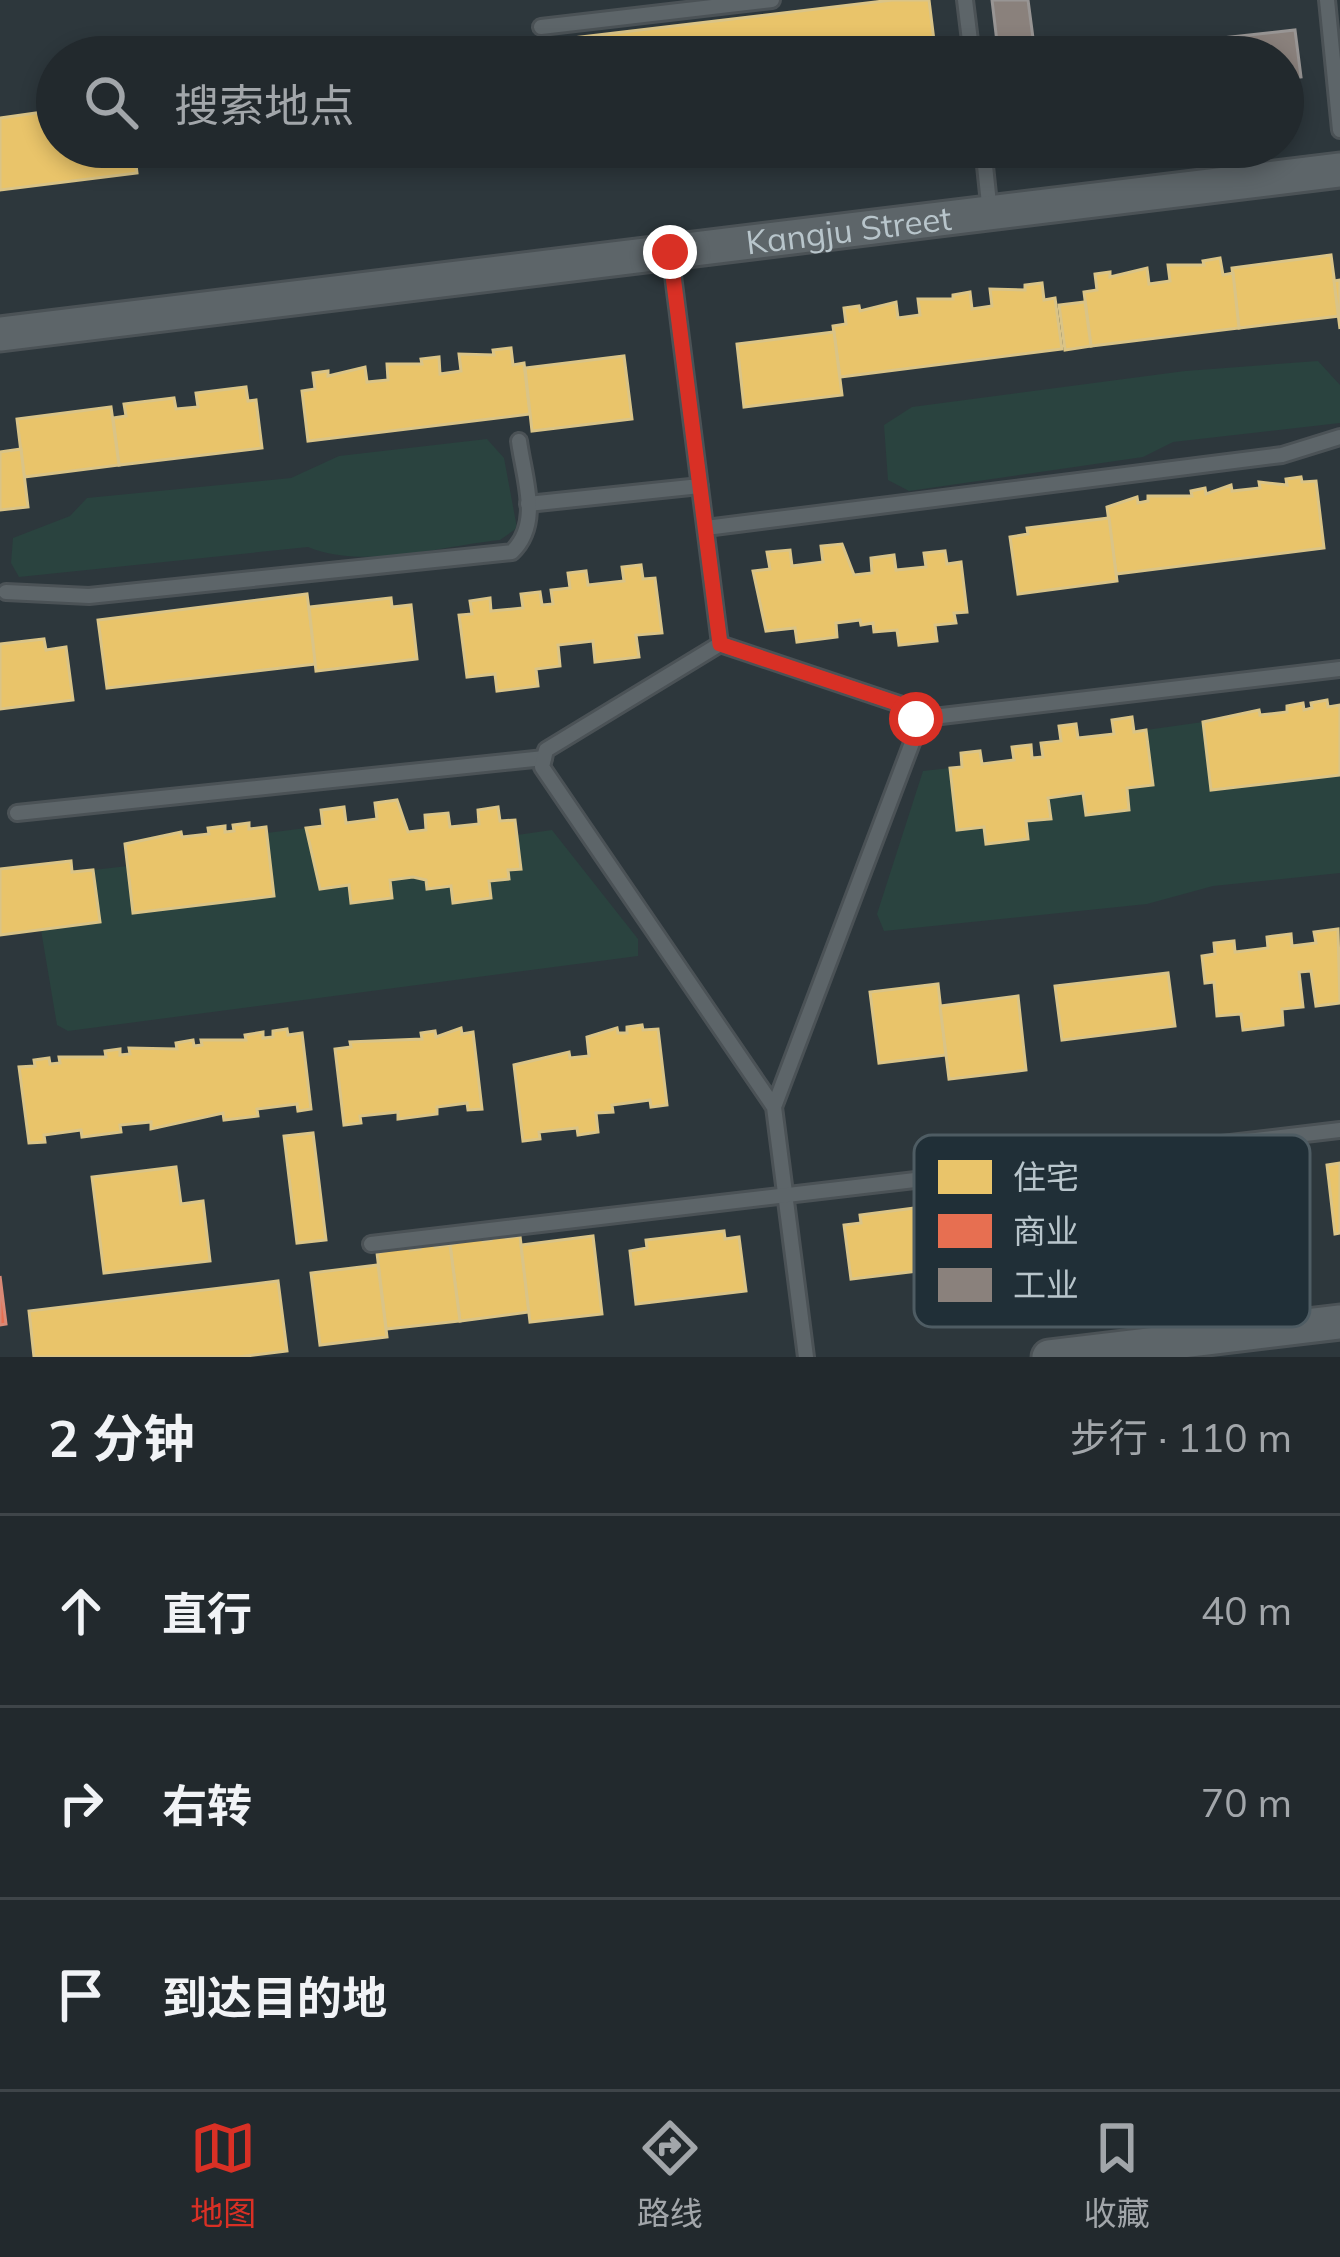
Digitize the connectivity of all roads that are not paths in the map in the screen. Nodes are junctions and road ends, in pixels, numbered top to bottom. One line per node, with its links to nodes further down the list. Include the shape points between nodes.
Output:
1 (772, 0): 4 (lane)
2 (965, 0): 5 (lane)
3 (1327, 0): 6 (lane)
4 (541, 28)
5 (969, 36)
6 (1340, 130)
7 (985, 168): 9 (lane)
8 (1340, 170): 9 (street, Kangju Street)
9 (991, 213): 10 (street, Kangju Street)
10 (670, 252): 11 (street, Kangju Street); 14 (lane)
11 (0, 334)
12 (1340, 436): 16 (lane, via 1282,455)
13 (519, 441): 15 (lane)
14 (700, 486): 15 (lane); 16 (lane)
15 (528, 504): 17 (lane, via 526,538 512,553 89,596)
16 (706, 528): 18 (lane)
17 (6, 592)
18 (720, 644): 20 (lane, via 914,709); 21 (lane)
19 (1340, 669): 20 (lane)
20 (916, 719): 23 (lane)
21 (544, 758): 22 (lane); 23 (lane, via 542,767)
22 (17, 813)
23 (774, 1107): 27 (lane)
24 (1340, 1130): 25 (lane)
25 (1297, 1135)
26 (914, 1180): 27 (lane)
27 (785, 1195): 28 (lane); 32 (lane)
28 (371, 1244)
29 (1340, 1322): 30 (street)
30 (1310, 1326)
31 (1298, 1327): 33 (street)
32 (806, 1357)
33 (1049, 1357)

